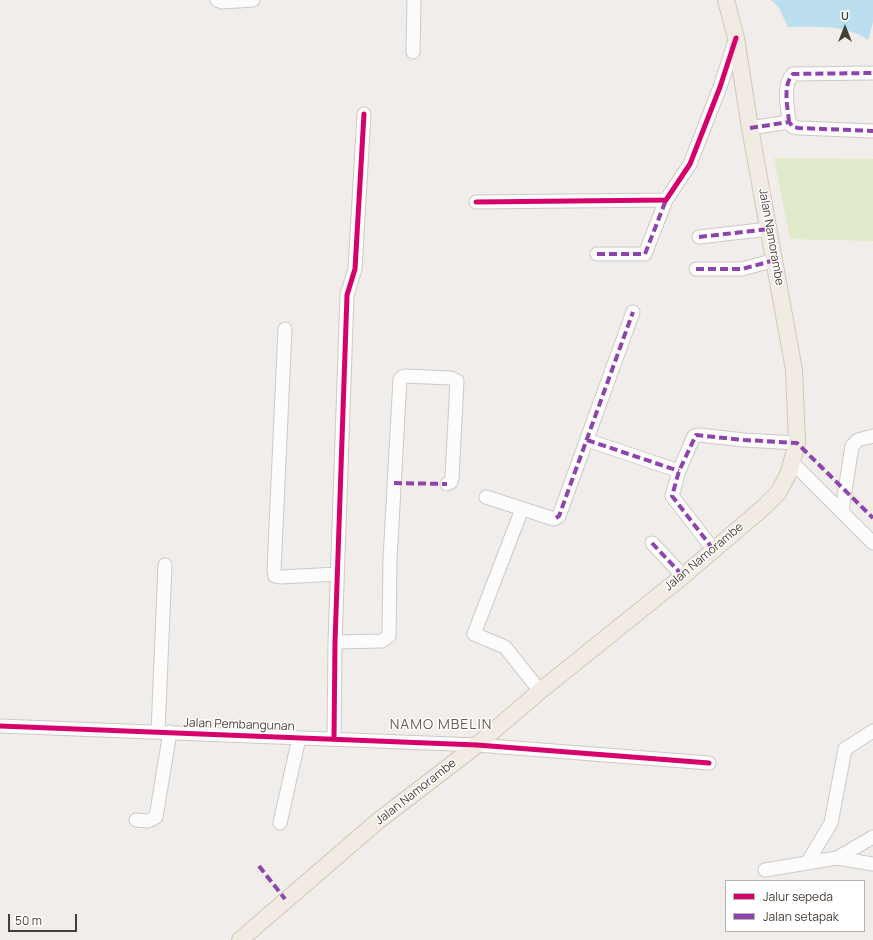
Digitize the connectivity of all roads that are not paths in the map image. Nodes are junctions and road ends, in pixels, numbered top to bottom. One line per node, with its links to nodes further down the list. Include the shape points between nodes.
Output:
1 (217, 0): 2 (street)
2 (253, 0)
3 (414, 0): 6 (street)
4 (726, 0): 5 (main road, Jalan Namorambe)
5 (736, 38): 10 (main road, Jalan Namorambe); 12 (street, via 690,164)
6 (413, 52)
7 (872, 73): 9 (street, via 792,74 787,86)
8 (364, 114): 34 (street, via 355,269 346,295)
9 (789, 122): 10 (street); 11 (street, via 792,127 799,128)
10 (750, 128): 14 (main road, Jalan Namorambe)
11 (873, 131)
12 (666, 200): 13 (street); 16 (street, via 645,254)
13 (476, 202)
14 (769, 229): 15 (street); 17 (main road, Jalan Namorambe)
15 (699, 237)
16 (597, 254)
17 (775, 260): 18 (street, via 742,269); 23 (main road, Jalan Namorambe, via 794,370)
18 (696, 269)
19 (633, 312): 22 (street)
20 (285, 329): 34 (street, via 275,576)
21 (873, 436): 29 (street, via 858,440 852,446)
22 (586, 440): 25 (street); 28 (street, via 558,516 554,519)
23 (797, 443): 24 (main road, Jalan Namorambe); 25 (street, via 696,435)
24 (792, 462): 29 (street); 32 (main road, Jalan Namorambe, via 778,493)
25 (679, 471): 32 (street, via 672,492 673,499)
26 (447, 484): 36 (street, via 452,478 457,381 451,378 404,376 400,379 394,483 389,636 382,642)
27 (486, 497): 28 (street)
28 (522, 508): 37 (street, via 474,634 505,647)
29 (842, 510): 31 (street)
30 (652, 543): 35 (street)
31 (873, 543)
32 (713, 549): 35 (main road, Jalan Namorambe)
33 (165, 565): 40 (street)
34 (337, 574): 36 (street)
35 (683, 576): 37 (main road, Jalan Namorambe)
36 (335, 642): 42 (street)
37 (540, 691): 43 (main road, Jalan Namorambe)
38 (0, 726): 40 (street, Jalan Pembangunan)
39 (873, 731): 49 (street, via 845,749 831,823)
40 (164, 732): 41 (street, Jalan Pembangunan); 45 (street, via 156,817 148,822)
41 (299, 738): 42 (street, Jalan Pembangunan); 46 (street)
42 (334, 739): 43 (street, Jalan Pembangunan)
43 (477, 745): 44 (street, Jalan Pembangunan); 52 (main road, Jalan Namorambe, via 378,821)
44 (709, 763)
45 (136, 820)
46 (280, 823)
47 (873, 837): 48 (street)
48 (837, 858): 49 (street); 50 (street)
49 (807, 863): 51 (street)
50 (873, 864)
51 (765, 870)
52 (240, 940)

